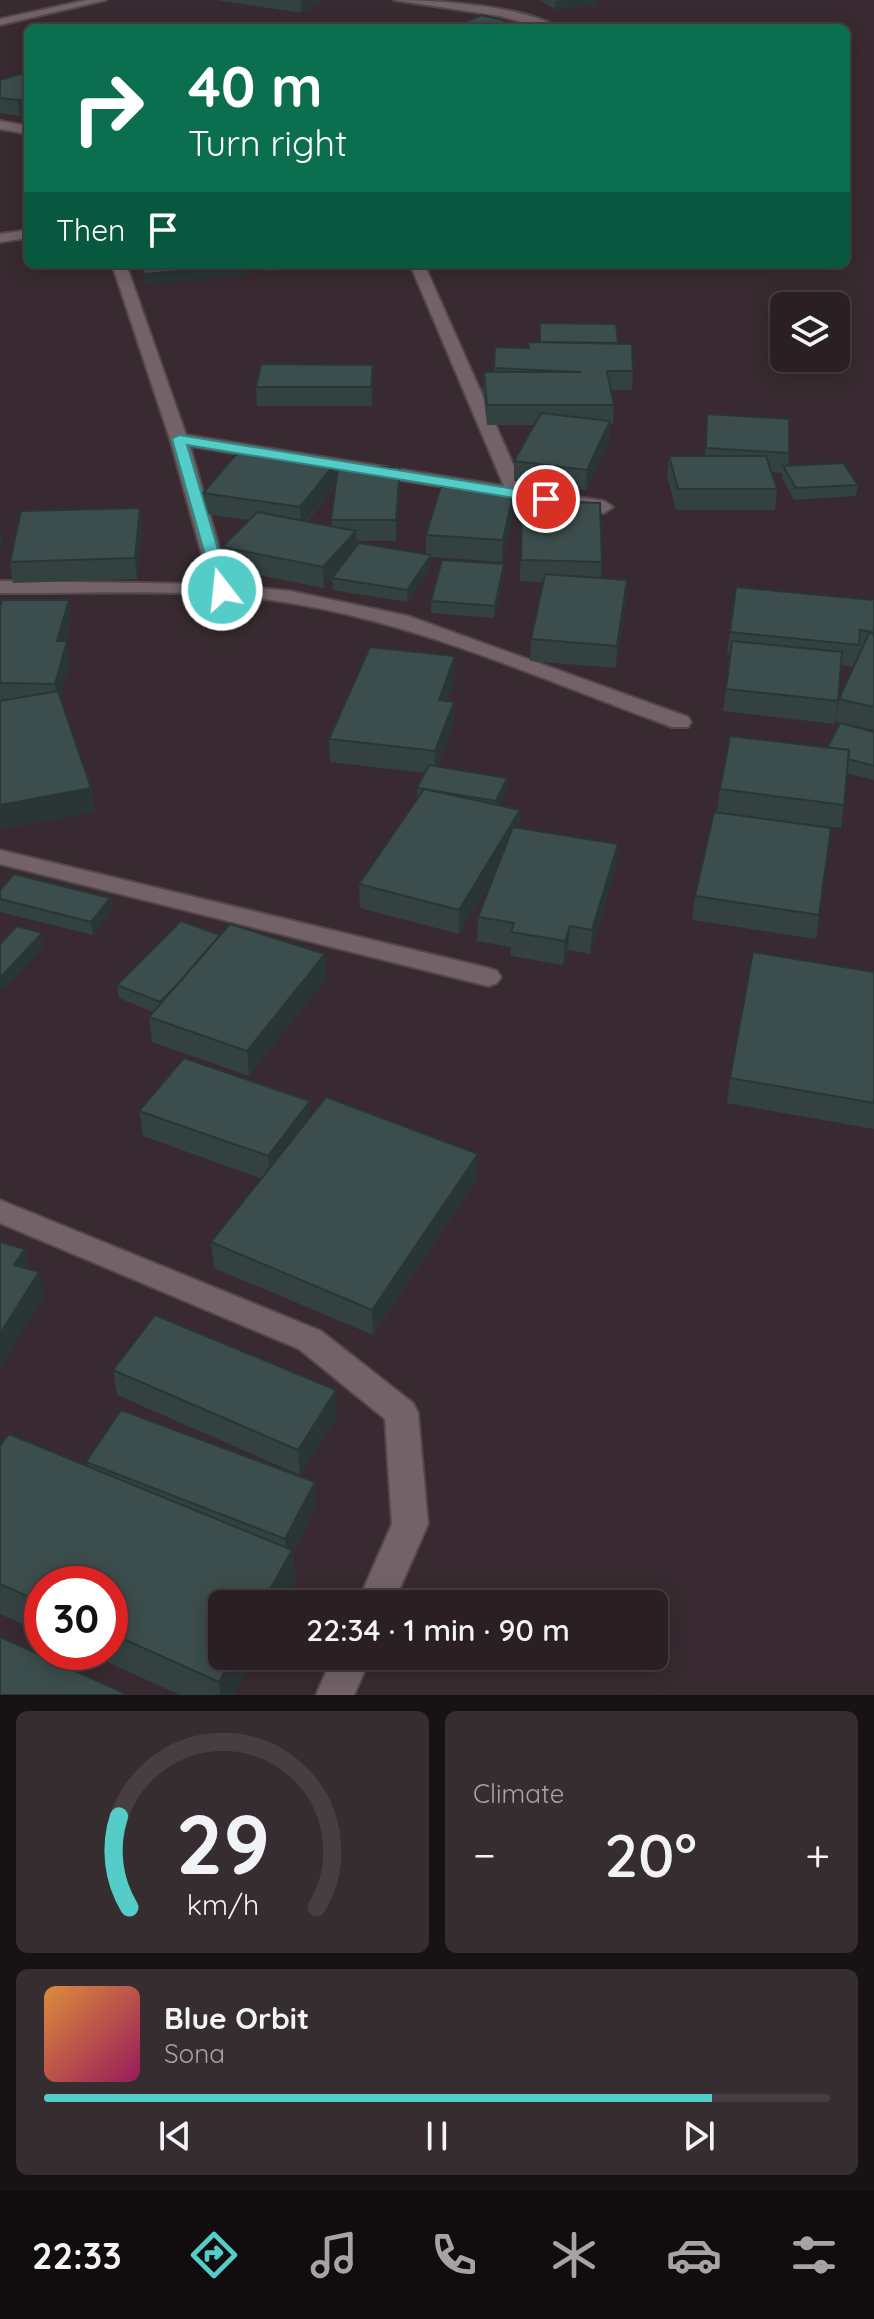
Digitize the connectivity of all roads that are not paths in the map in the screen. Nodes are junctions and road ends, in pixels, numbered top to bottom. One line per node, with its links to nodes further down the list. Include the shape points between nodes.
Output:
1 (101, 0): 3 (street)
2 (399, 0): 5 (street)
3 (2, 21): 4 (street)
4 (24, 24)
5 (542, 24)
6 (0, 125): 7 (street)
7 (24, 131)
8 (24, 133): 9 (street)
9 (0, 138)
10 (24, 235): 11 (street)
11 (0, 238)
12 (120, 268): 14 (street)
13 (419, 268): 15 (street)
14 (179, 439): 15 (street); 18 (street)
15 (517, 494): 16 (street)
16 (604, 507)
17 (0, 587): 18 (street)
18 (222, 590): 19 (street, via 290,597 401,620)
19 (680, 722)
20 (0, 857): 21 (street)
21 (488, 977)
22 (0, 1211): 23 (street, via 310,1340 401,1413 410,1524)
23 (381, 1590)
24 (346, 1670): 25 (street)
25 (335, 1695)

